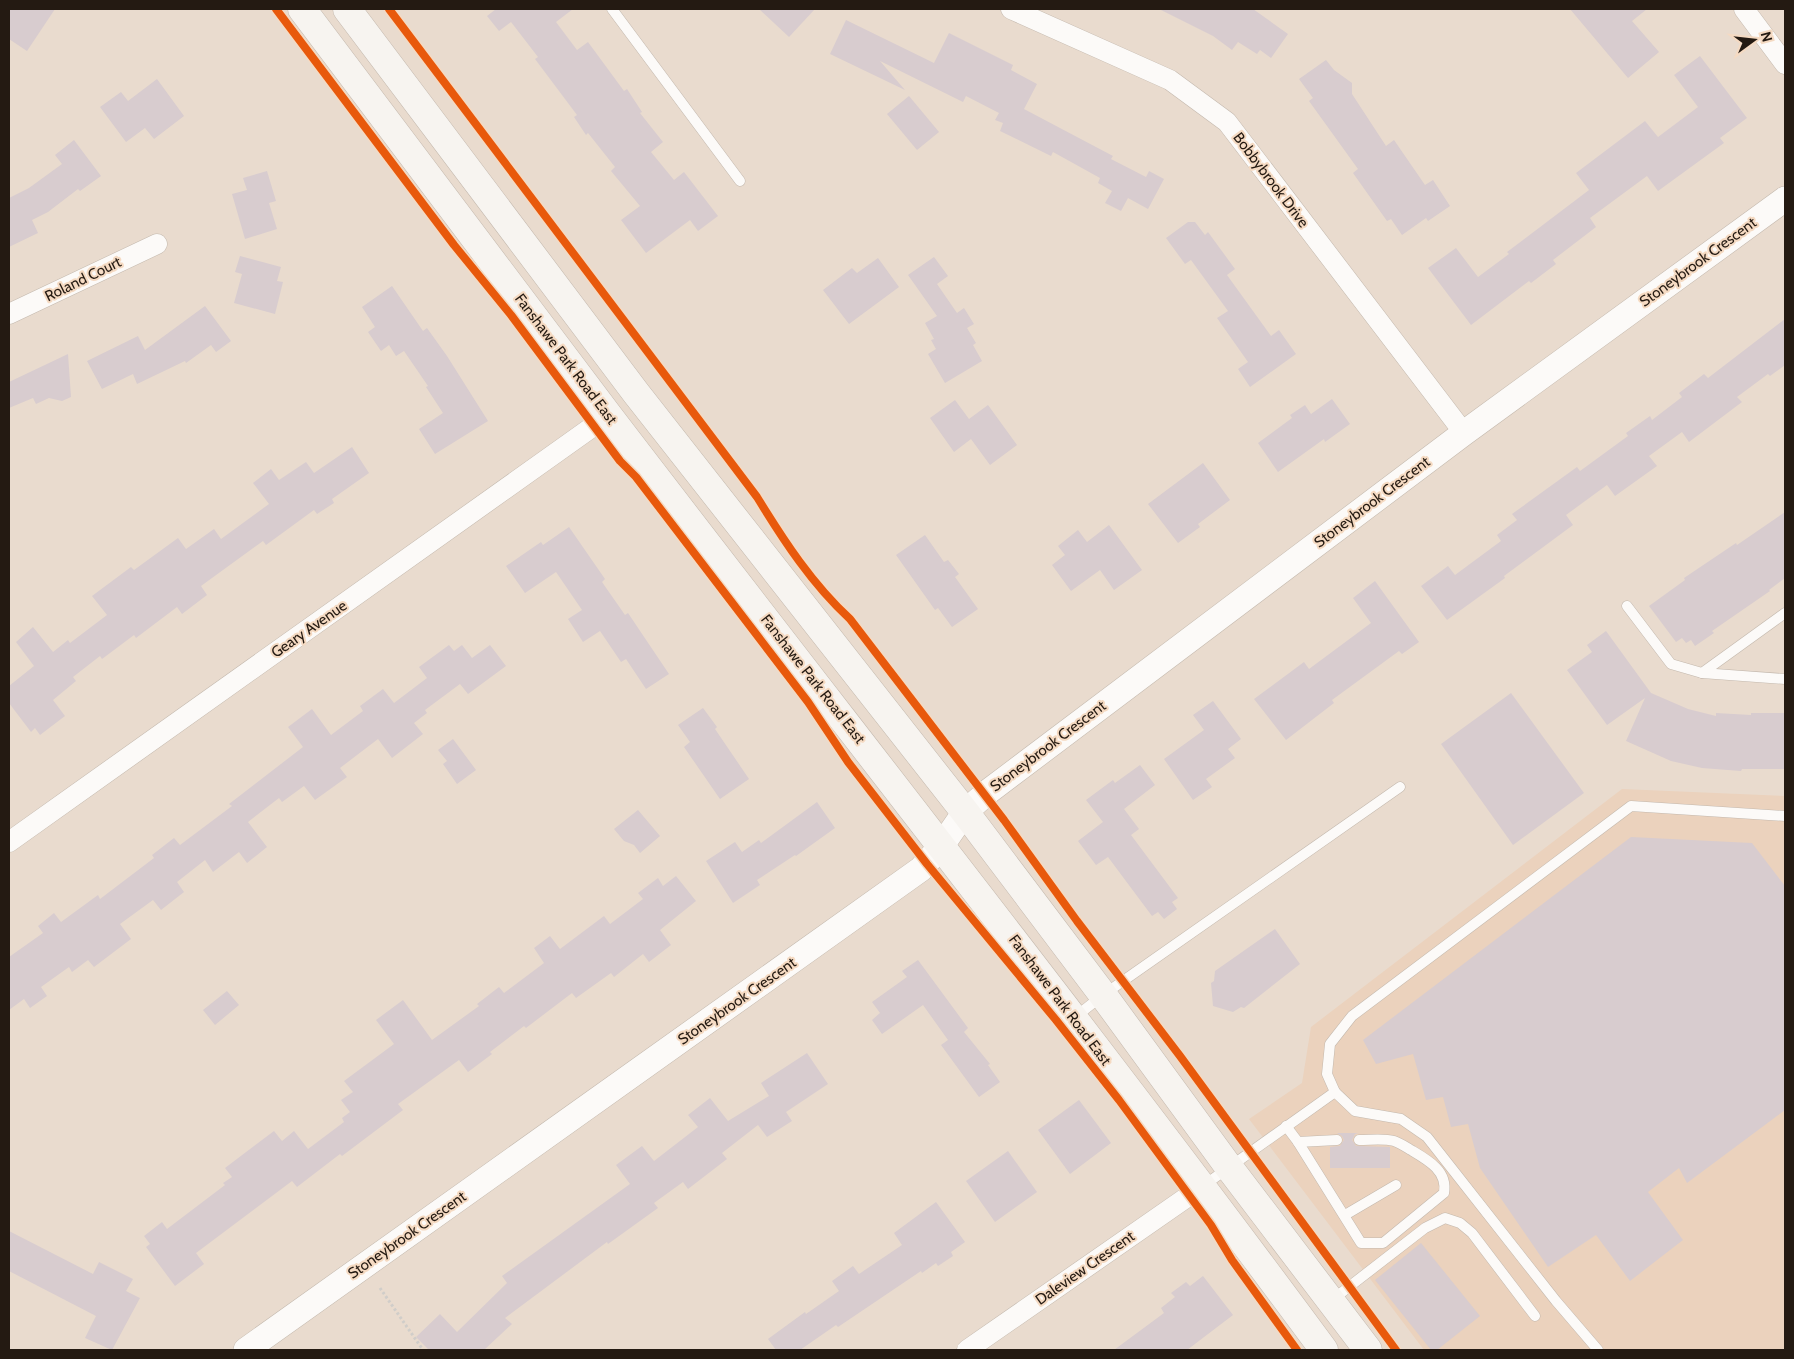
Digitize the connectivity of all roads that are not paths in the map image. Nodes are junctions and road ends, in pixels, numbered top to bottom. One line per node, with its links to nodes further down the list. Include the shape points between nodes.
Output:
1 (302, 9): 11 (main road, Fanshawe Park Road East)
2 (347, 9): 18 (main road, via 636,393)
3 (612, 9): 7 (lane)
4 (1011, 9): 12 (street, Bobbybrook Drive, via 1170,80 1227,122)
5 (1744, 9): 6 (street)
6 (1785, 64)
7 (740, 181)
8 (1785, 199): 12 (street, Stoneybrook Crescent)
9 (157, 244): 10 (street, Roland Court)
10 (9, 314)
11 (608, 415): 20 (street, Geary Avenue); 21 (main road, Fanshawe Park Road East)
12 (1464, 434): 18 (street, Stoneybrook Crescent)
13 (1627, 606): 15 (lane, via 1671,664)
14 (1785, 613): 15 (lane)
15 (1702, 673): 16 (lane)
16 (1785, 679)
17 (1400, 787): 22 (lane)
18 (965, 812): 21 (street, Stoneybrook Crescent); 22 (main road)
19 (1785, 816): 24 (lane, via 1631,806 1352,1016 1330,1044 1327,1074)
20 (9, 842)
21 (942, 845): 23 (main road, Fanshawe Park Road East); 35 (street, Stoneybrook Crescent, via 922,869)
22 (1103, 995): 23 (lane); 29 (main road)
23 (1073, 1018): 31 (main road, Fanshawe Park Road East)
24 (1335, 1092): 25 (lane); 39 (lane, via 1355,1111 1401,1118 1427,1137)
25 (1286, 1126): 28 (lane); 29 (lane)
26 (1337, 1140): 28 (lane)
27 (1359, 1140): 32 (lane, via 1396,1141 1431,1162 1443,1176 1444,1193 1383,1243 1361,1243)
28 (1298, 1142): 32 (lane)
29 (1228, 1166): 31 (lane); 33 (main road)
30 (1396, 1184): 32 (lane)
31 (1202, 1186): 36 (street, Daleview Crescent); 37 (main road, Fanshawe Park Road East)
32 (1345, 1215)
33 (1331, 1301): 34 (lane, via 1425,1228 1445,1218 1460,1223 1472,1233); 38 (main road)
34 (1535, 1316)
35 (246, 1350)
36 (967, 1350)
37 (1324, 1350)
38 (1368, 1350)
39 (1598, 1350)

